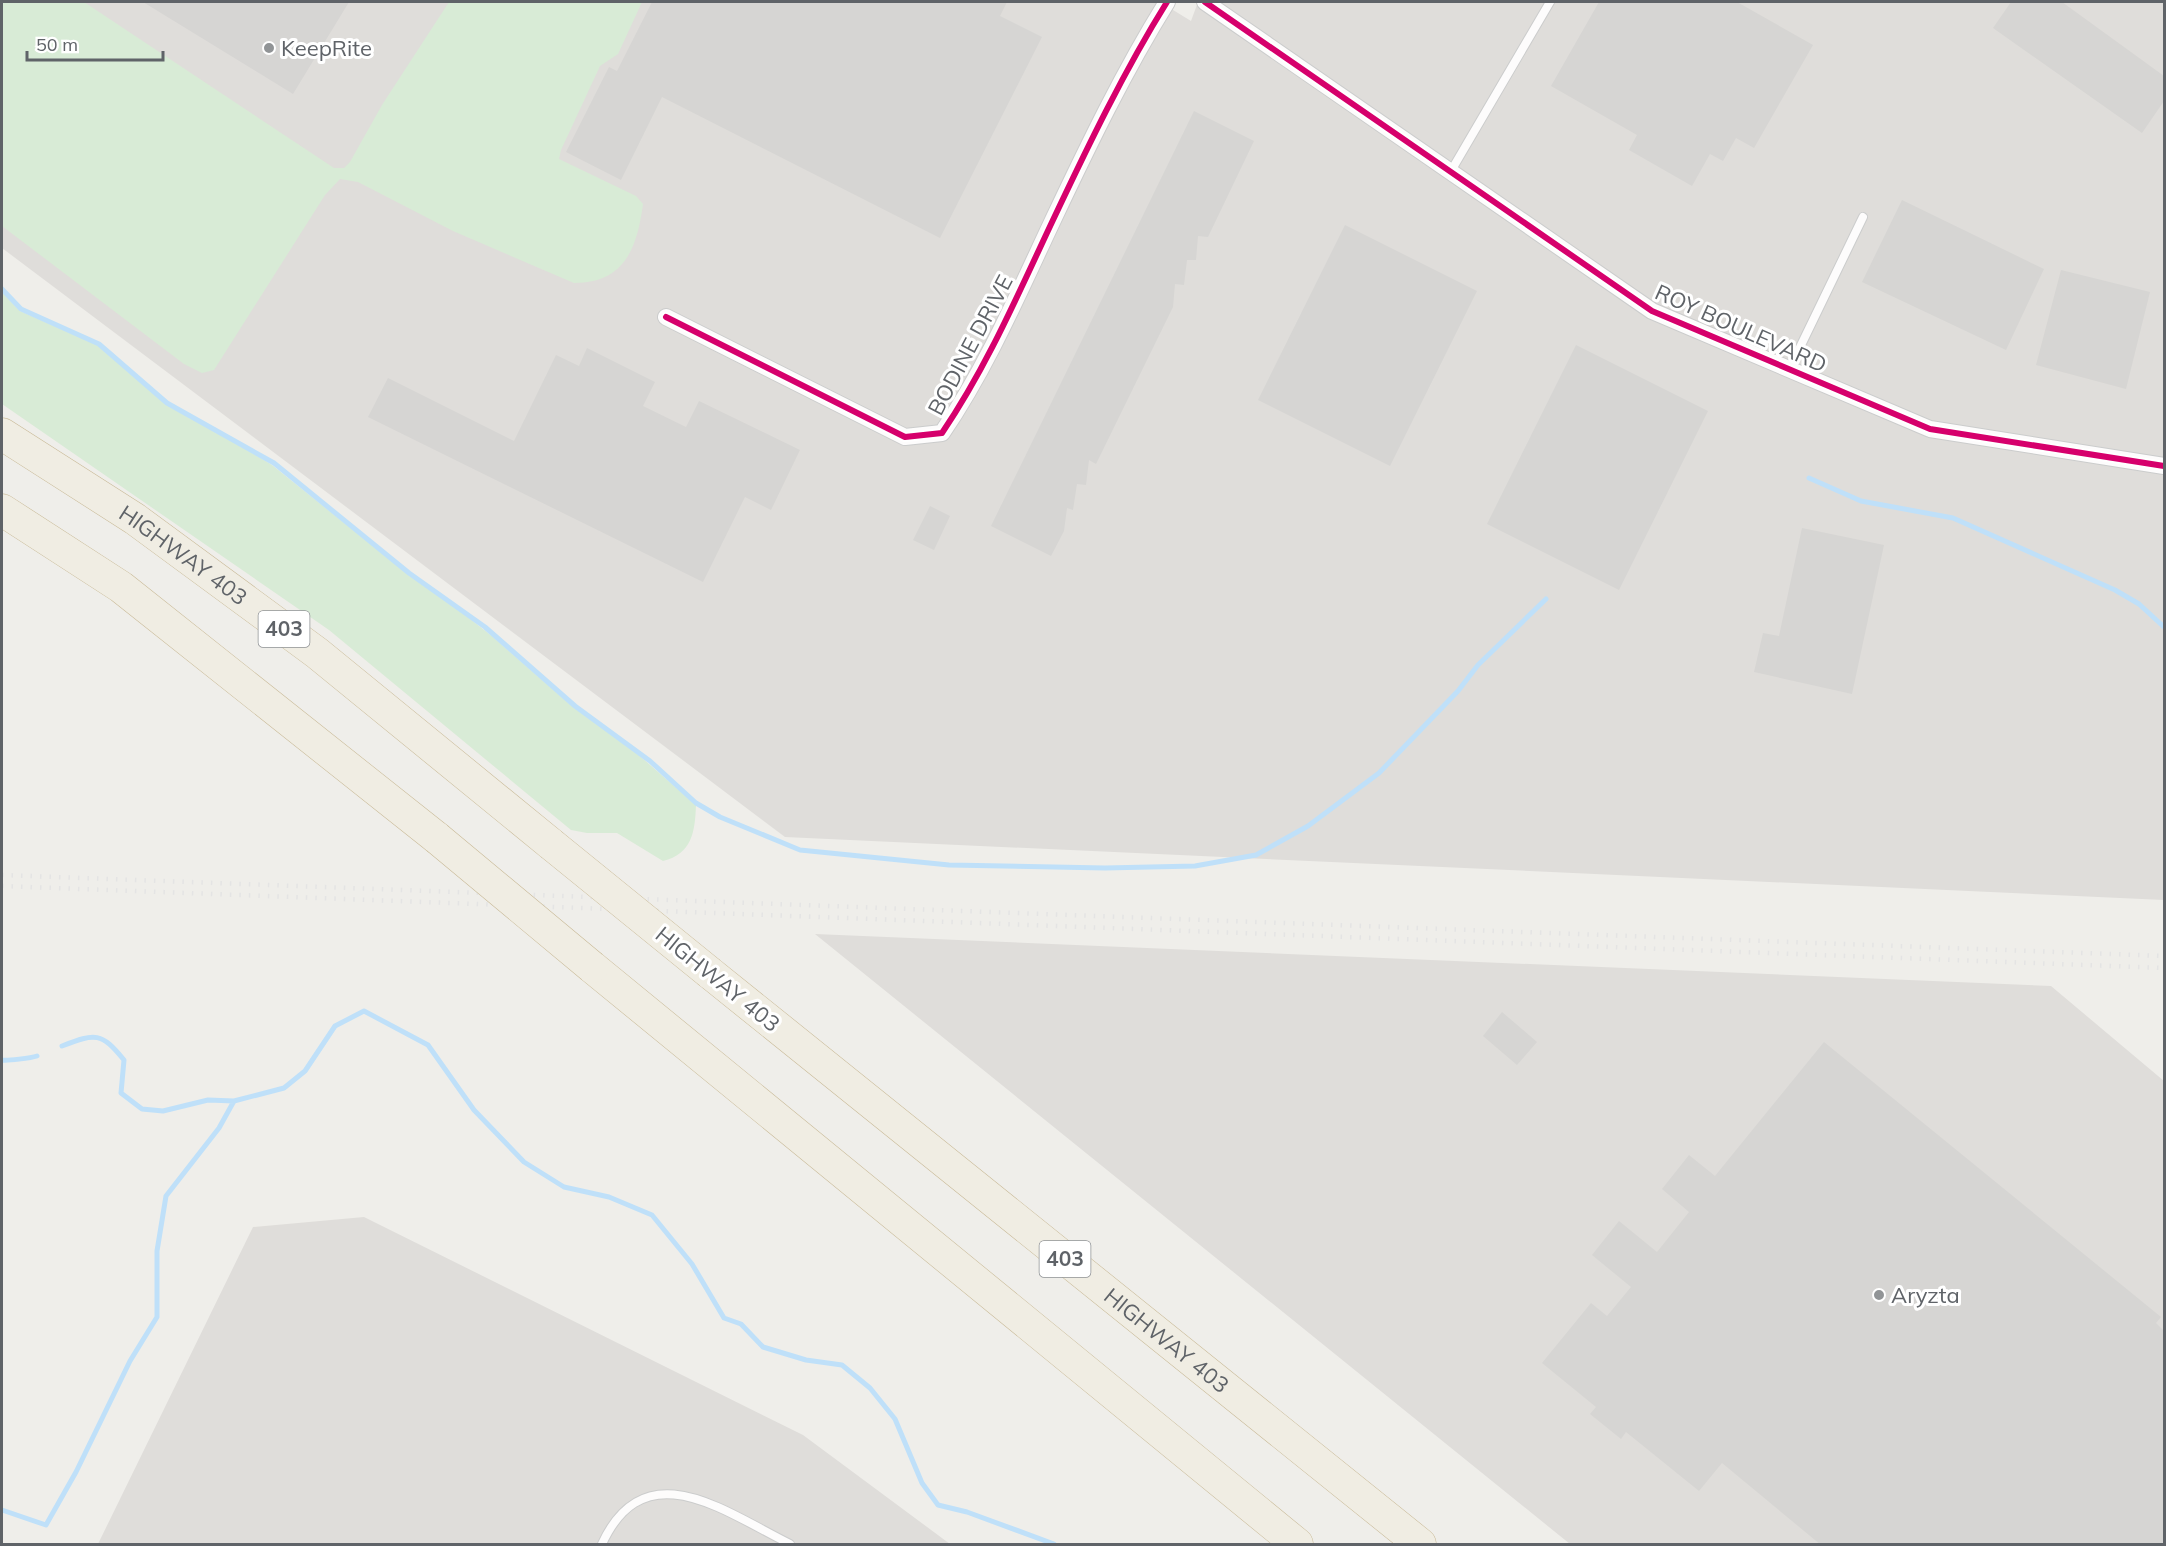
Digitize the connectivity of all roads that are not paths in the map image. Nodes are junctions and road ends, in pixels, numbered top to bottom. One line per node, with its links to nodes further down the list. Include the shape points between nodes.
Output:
1 (1167, 2): 6 (street, BODINE DRIVE, via 1116,91 963,402 942,433 905,437)
2 (1205, 2): 4 (street, ROY BOULEVARD)
3 (1550, 2): 4 (lane)
4 (1451, 171): 7 (street, ROY BOULEVARD, via 1652,310)
5 (1863, 217): 7 (lane)
6 (666, 317)
7 (1789, 370): 9 (street, ROY BOULEVARD, via 1930,429)
8 (2, 434): 14 (highway, HIGHWAY 403 / 403, bridge, via 135,519 317,653)
9 (2164, 466)
10 (2, 510): 13 (highway, bridge, via 121,587 437,838)
11 (602, 1545): 12 (lane, via 622,1510 639,1499 676,1493)
12 (790, 1545)
13 (1297, 1545)
14 (1420, 1545)

